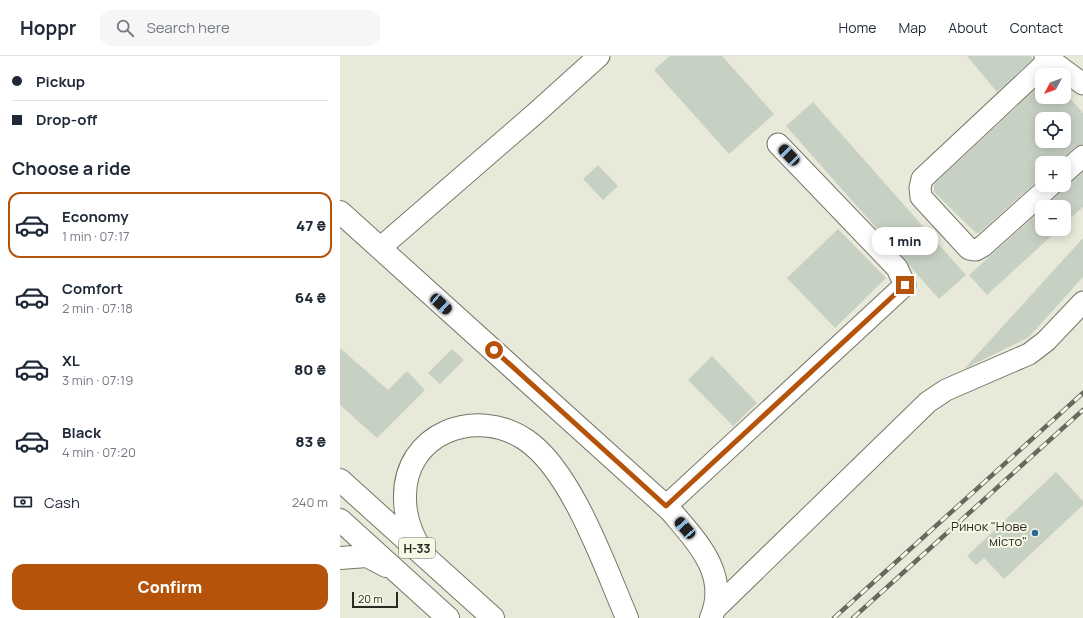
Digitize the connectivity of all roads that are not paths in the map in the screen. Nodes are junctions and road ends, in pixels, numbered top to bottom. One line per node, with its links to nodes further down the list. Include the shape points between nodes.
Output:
1 (599, 56): 9 (lane)
2 (1047, 58): 3 (lane); 7 (lane, via 922,179 921,197 969,249 976,250)
3 (1083, 84)
4 (778, 144): 12 (lane, via 897,268 905,285)
5 (1083, 156): 6 (lane)
6 (1071, 167)
7 (1043, 192)
8 (340, 212): 9 (main road)
9 (380, 248): 12 (main road)
10 (1083, 302): 17 (lane, via 1046,341 1029,354 946,390 928,402)
11 (340, 480): 14 (main road, Н-33)
12 (666, 506): 17 (main road, via 701,547 710,563 716,589)
13 (340, 520): 16 (main road, Н-33)
14 (424, 555): 19 (main road, Н-33); 20 (main road, via 414,540 408,524 404,498 409,473 416,458 438,435 453,428 472,424 502,428 526,440 545,458 567,487 583,517)
15 (340, 558): 16 (main road, via 367,556)
16 (404, 577): 18 (main road, Н-33)
17 (713, 614)
18 (448, 618)
19 (492, 618)
20 (627, 618)

